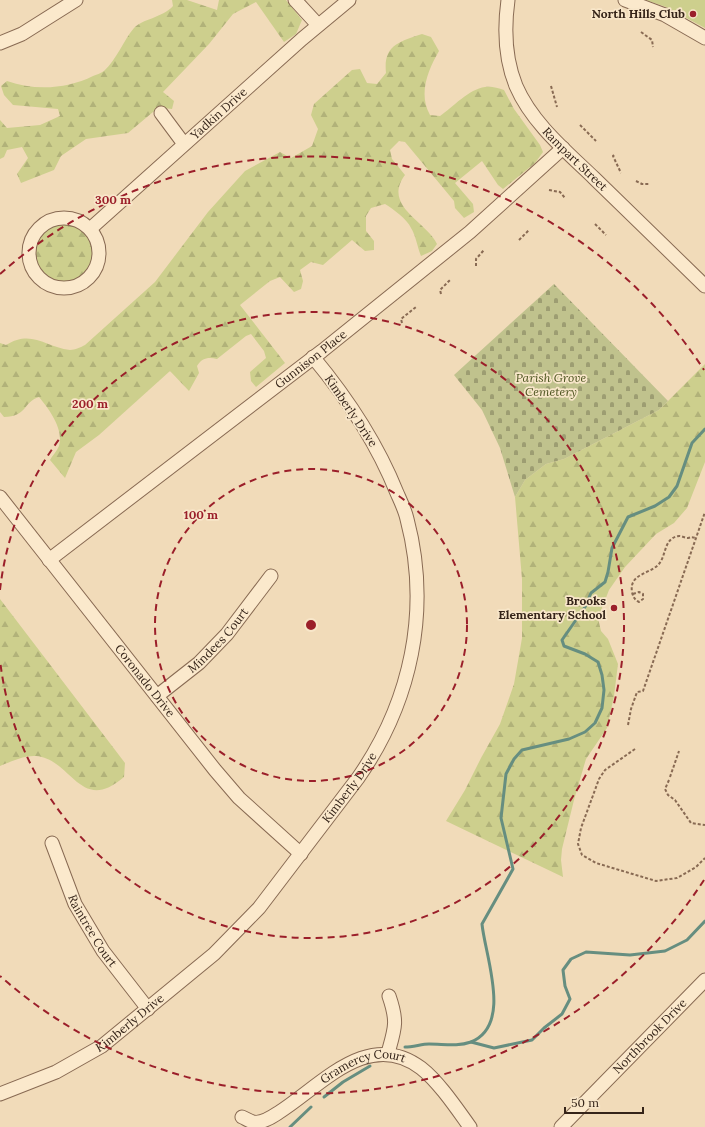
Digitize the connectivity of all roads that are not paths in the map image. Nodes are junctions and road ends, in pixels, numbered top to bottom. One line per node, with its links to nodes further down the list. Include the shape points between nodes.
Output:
1 (76, 0): 8 (street, via 22,34)
2 (295, 0): 6 (street)
3 (349, 0): 6 (street, Yadkin Drive)
4 (508, 0): 11 (street, Rampart Street, via 507,51 516,87 535,118)
5 (625, 0): 7 (street, via 665,15)
6 (318, 26): 10 (street, Yadkin Drive)
7 (705, 38)
8 (0, 43)
9 (161, 113): 10 (street)
10 (184, 144): 12 (street, Yadkin Drive)
11 (563, 148): 13 (street, Rampart Street); 14 (street, Gunnison Place, via 470,232)
12 (90, 229): 12 (street, via 75,220 62,218 48,221 39,228 32,237 29,260 42,281 63,288 78,285 89,276 97,264 99,252 97,241)
13 (705, 286)
14 (313, 357): 16 (street, Gunnison Place); 20 (street, Kimberly Drive, via 371,437 392,480 407,518 415,566 417,614 412,654 392,721 358,778)
15 (0, 497): 16 (street, Coronado Drive)
16 (49, 560): 18 (street, Coronado Drive)
17 (271, 576): 18 (street, Mindees Court, via 227,634 199,664)
18 (157, 696): 20 (street, Coronado Drive, via 239,798)
19 (52, 843): 23 (street, Raintree Court, via 75,904 103,951)
20 (302, 854): 23 (street, Kimberly Drive, via 259,908 225,943)
21 (705, 980): 28 (street, Northbrook Drive)
22 (389, 996): 24 (street, via 395,1015 395,1028)
23 (148, 1009): 25 (street, Kimberly Drive, via 102,1046 72,1064)
24 (388, 1053): 26 (street, Gramercy Court, via 345,1064 269,1119 254,1123); 27 (street, Gramercy Court, via 404,1058 422,1069)
25 (0, 1094)
26 (242, 1117)
27 (470, 1127)
28 (561, 1127)

